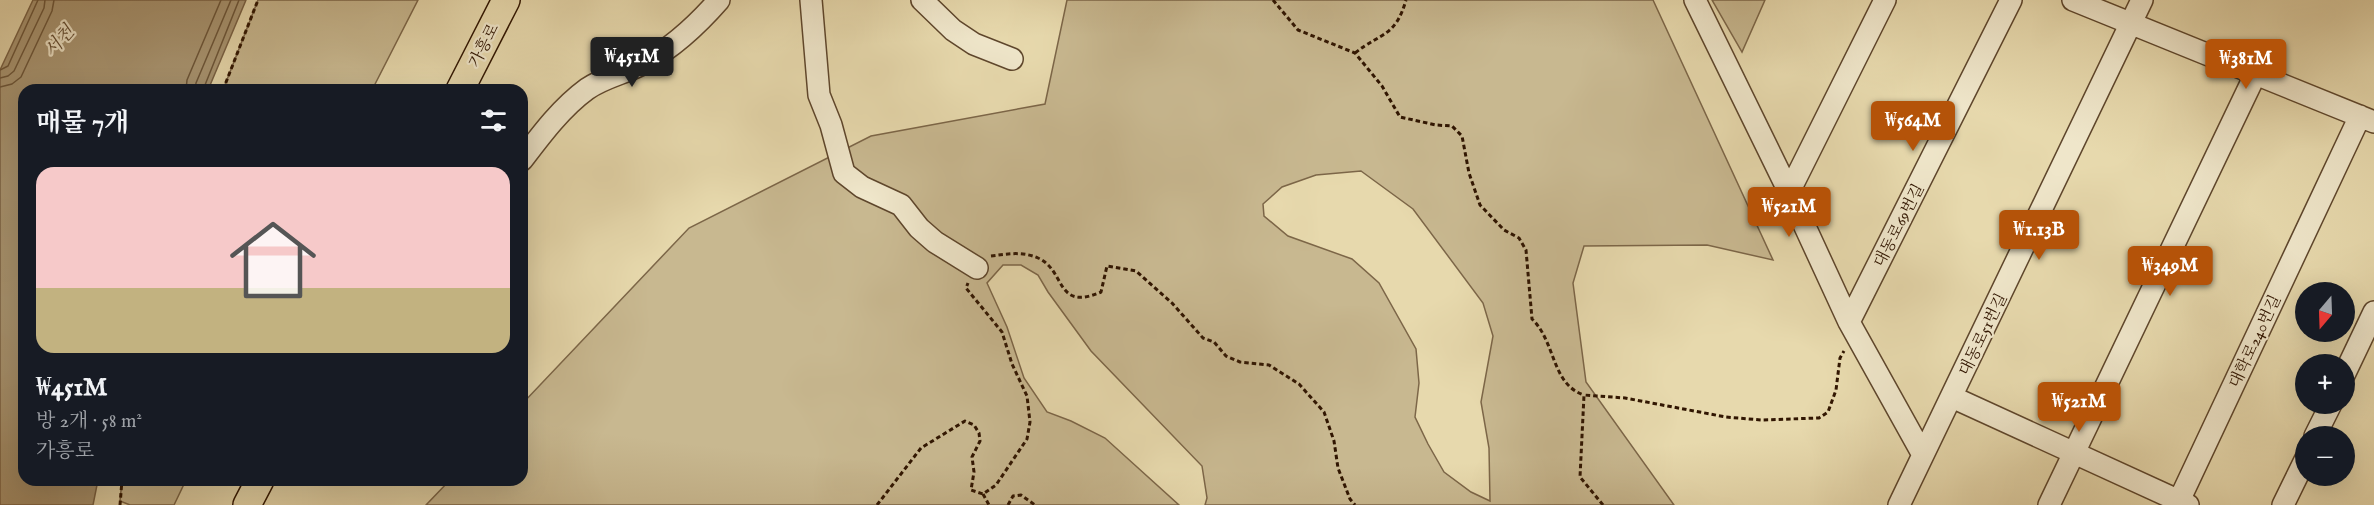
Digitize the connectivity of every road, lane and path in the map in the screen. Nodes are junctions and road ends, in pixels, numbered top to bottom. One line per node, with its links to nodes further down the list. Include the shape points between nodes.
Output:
1 (258, 0): 17 (path)
2 (506, 0): 18 (main road, 가흥로)
3 (719, 0): 20 (street, via 697,26 666,50 644,64 613,74 569,104)
4 (811, 0): 22 (street, via 819,95 844,173 861,188 902,205 935,242)
5 (922, 0): 15 (street, via 974,44)
6 (1273, 0): 14 (path, via 1298,30)
7 (1406, 0): 14 (path, via 1390,32)
8 (1695, 0): 21 (street)
9 (1886, 0): 21 (street)
10 (2012, 0): 24 (street, 대동로69번길)
11 (2073, 0): 13 (street)
12 (2142, 0): 13 (street, 대동로51번길)
13 (2132, 22): 16 (street); 27 (street, 대동로51번길)
14 (1355, 53): 26 (path, via 1382,86 1400,117 1452,126 1462,136 1480,206 1504,230 1519,238 1526,250 1532,319 1554,354 1560,376 1573,391)
15 (1012, 59)
16 (2256, 73): 19 (street); 28 (street)
17 (225, 84)
18 (463, 84)
19 (2367, 119): 34 (street, 대학로240번길)
20 (528, 153)
21 (1789, 192): 24 (street)
22 (977, 268): 33 (path, via 966,288 1002,332 1027,396 1030,422 1027,439 996,485); 41 (path, via 987,257 1015,253 1040,258 1071,296 1086,298 1101,292 1107,266 1136,271 1226,356 1240,362 1269,365 1299,384 1324,412 1338,468)
23 (2374, 312): 25 (street)
24 (1854, 331): 26 (path, via 1839,358 1836,390 1828,412 1819,418 1726,417 1625,398); 29 (street)
25 (2354, 354)
26 (1584, 395): 42 (path, via 1580,477)
27 (1952, 397): 28 (street, 대학로240번길); 29 (street, 대동로51번길)
28 (2074, 452): 34 (street, 대학로240번길); 44 (street)
29 (1923, 455): 43 (street, 대동로51번길)
30 (2295, 480): 45 (street)
31 (122, 486): 35 (path)
32 (257, 486): 36 (main road)
33 (983, 494): 37 (path, via 971,489 972,457 980,441 979,433 965,421 921,447); 38 (path)
34 (2181, 504)
35 (120, 505)
36 (248, 505)
37 (877, 505)
38 (989, 505)
39 (1008, 505): 40 (path, via 1013,496 1021,495)
40 (1035, 505)
41 (1355, 505)
42 (1603, 505)
43 (1899, 505)
44 (2049, 505)
45 (2283, 505)

